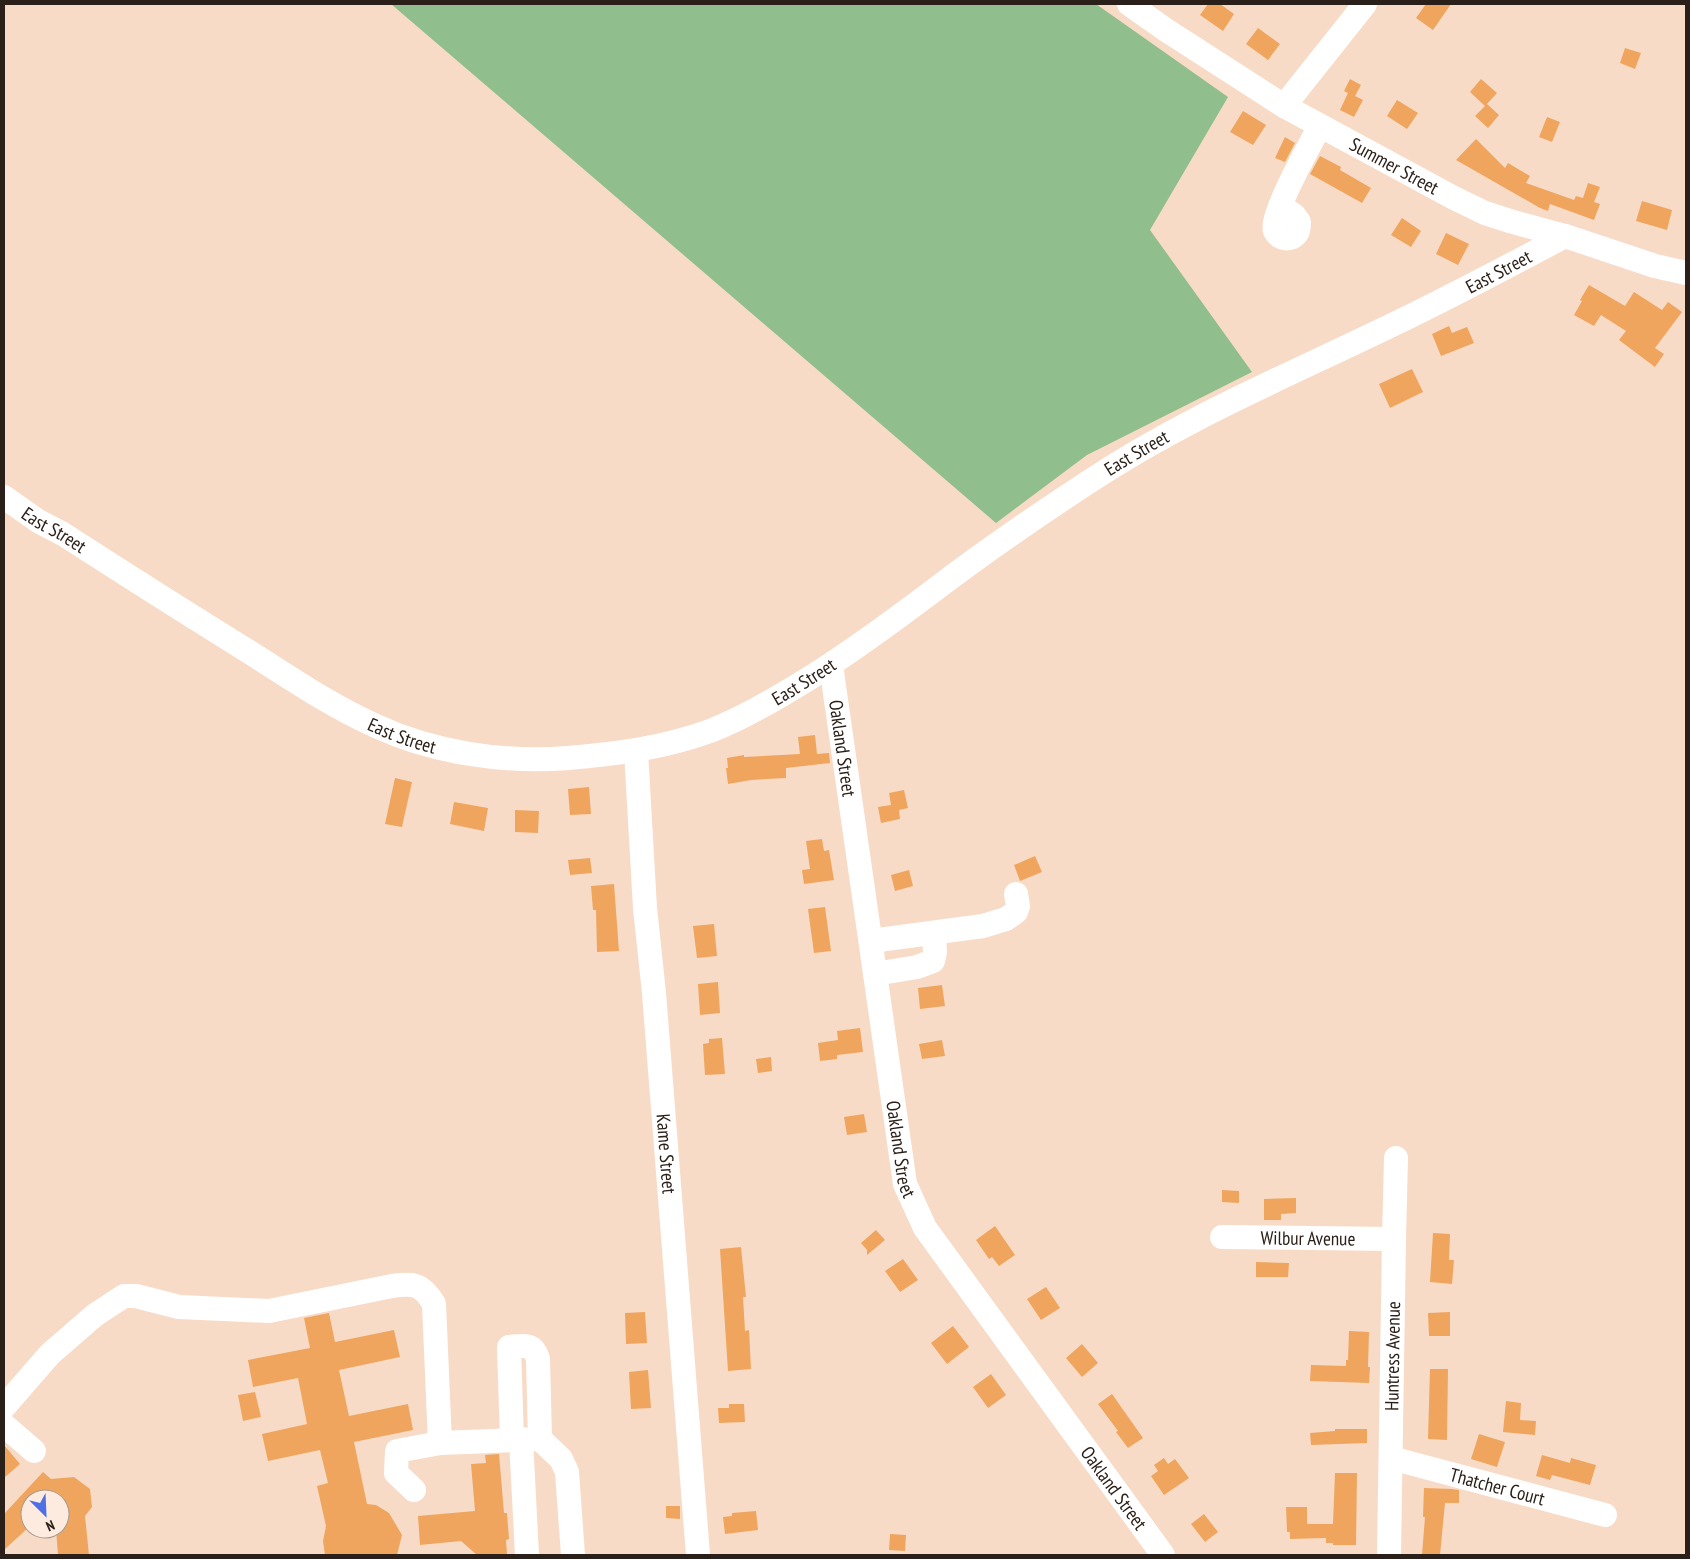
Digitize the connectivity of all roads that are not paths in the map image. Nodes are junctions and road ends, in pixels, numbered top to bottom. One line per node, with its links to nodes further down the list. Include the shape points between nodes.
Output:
1 (1129, 4): 3 (street, Summer Street)
2 (1365, 4): 3 (street)
3 (1284, 106): 4 (street, Summer Street)
4 (1320, 126): 5 (street); 6 (street, Summer Street, via 1454,198 1486,212)
5 (1280, 206)
6 (1565, 236): 7 (street, Summer Street); 9 (street, East Street, via 1392,326 1245,394 1145,446 1023,526)
7 (1686, 273)
8 (4, 497): 10 (street, East Street, via 295,682 379,728 424,744 526,760)
9 (831, 665): 10 (street, East Street, via 743,717 682,740); 13 (street, Oakland Street)
10 (636, 751): 28 (street, Kame Street, via 645,908)
11 (1016, 894): 12 (street, via 1016,912 1006,918 983,926)
12 (934, 933): 13 (street); 14 (street, via 932,961 917,968)
13 (870, 941): 14 (street, Oakland Street)
14 (875, 974): 29 (street, Oakland Street, via 905,1184 924,1228)
15 (1396, 1158): 17 (street, Huntress Avenue)
16 (1222, 1237): 17 (street, Wilbur Avenue)
17 (1394, 1239): 23 (street, Huntress Avenue)
18 (4, 1407): 21 (street, via 50,1354 95,1314 124,1296 179,1307 269,1311 405,1284 418,1286 434,1304)
19 (4, 1425): 22 (street)
20 (525, 1439): 21 (street); 26 (street); 27 (street, via 561,1459 567,1472)
21 (440, 1442): 24 (street, via 397,1451 396,1474)
22 (34, 1451)
23 (1391, 1458): 25 (street, Thatcher Court); 30 (street, Huntress Avenue)
24 (414, 1490)
25 (1605, 1515)
26 (527, 1555)
27 (573, 1555)
28 (698, 1555)
29 (1163, 1555)
30 (1390, 1555)

